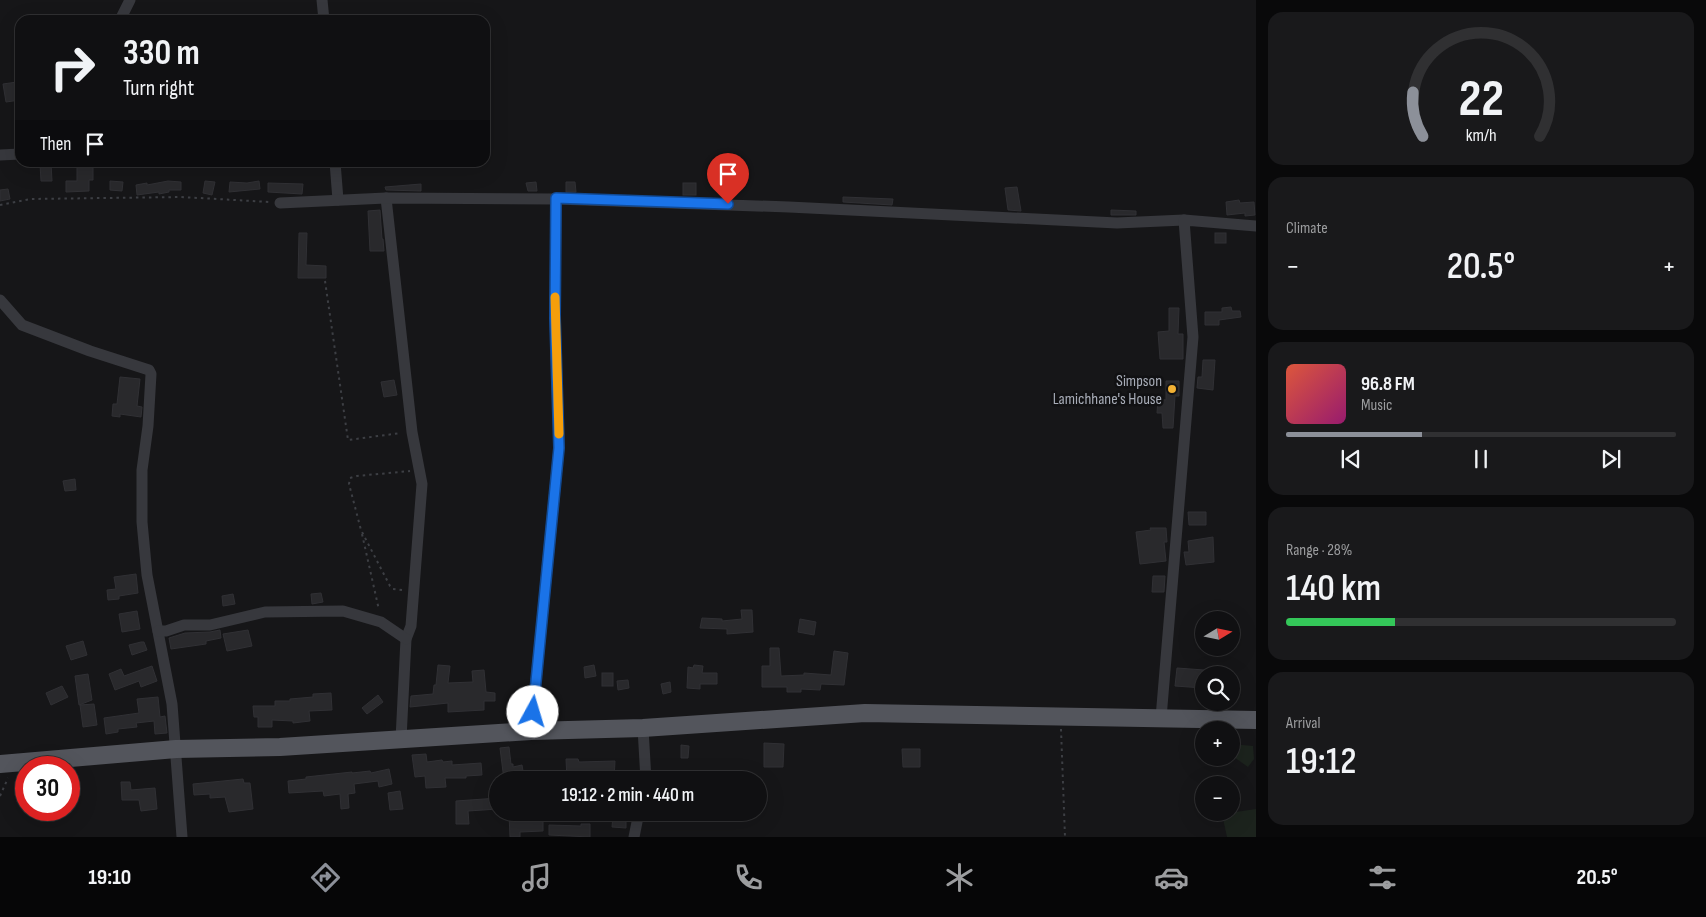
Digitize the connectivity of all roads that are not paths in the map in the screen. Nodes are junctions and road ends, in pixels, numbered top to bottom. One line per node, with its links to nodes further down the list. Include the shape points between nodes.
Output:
1 (130, 0): 3 (street)
2 (322, 0): 4 (street)
3 (122, 15)
4 (324, 15)
5 (15, 154): 6 (street)
6 (0, 155)
7 (335, 167): 10 (street)
8 (386, 198): 9 (street); 10 (street); 16 (street, via 412,432 422,484 411,626)
9 (556, 198): 12 (street, via 1117,223); 20 (street, via 559,448)
10 (338, 200): 11 (street)
11 (280, 202)
12 (1184, 220): 13 (street); 17 (street, via 1193,337)
13 (1256, 226)
14 (0, 300): 15 (street, via 22,325 149,370 151,374 142,470 142,522 147,575)
15 (158, 631): 16 (street, via 184,625 210,625 265,612 343,611 381,622); 22 (street, via 172,704)
16 (406, 639): 21 (street)
17 (1161, 718): 18 (main road); 19 (main road, via 865,713)
18 (1256, 720)
19 (643, 728): 20 (main road); 24 (street)
20 (531, 731): 21 (main road)
21 (401, 739): 22 (main road, via 280,747)
22 (176, 749): 23 (main road); 26 (street)
23 (7, 763)
24 (645, 771)
25 (637, 821): 27 (street)
26 (182, 837)
27 (634, 837)

